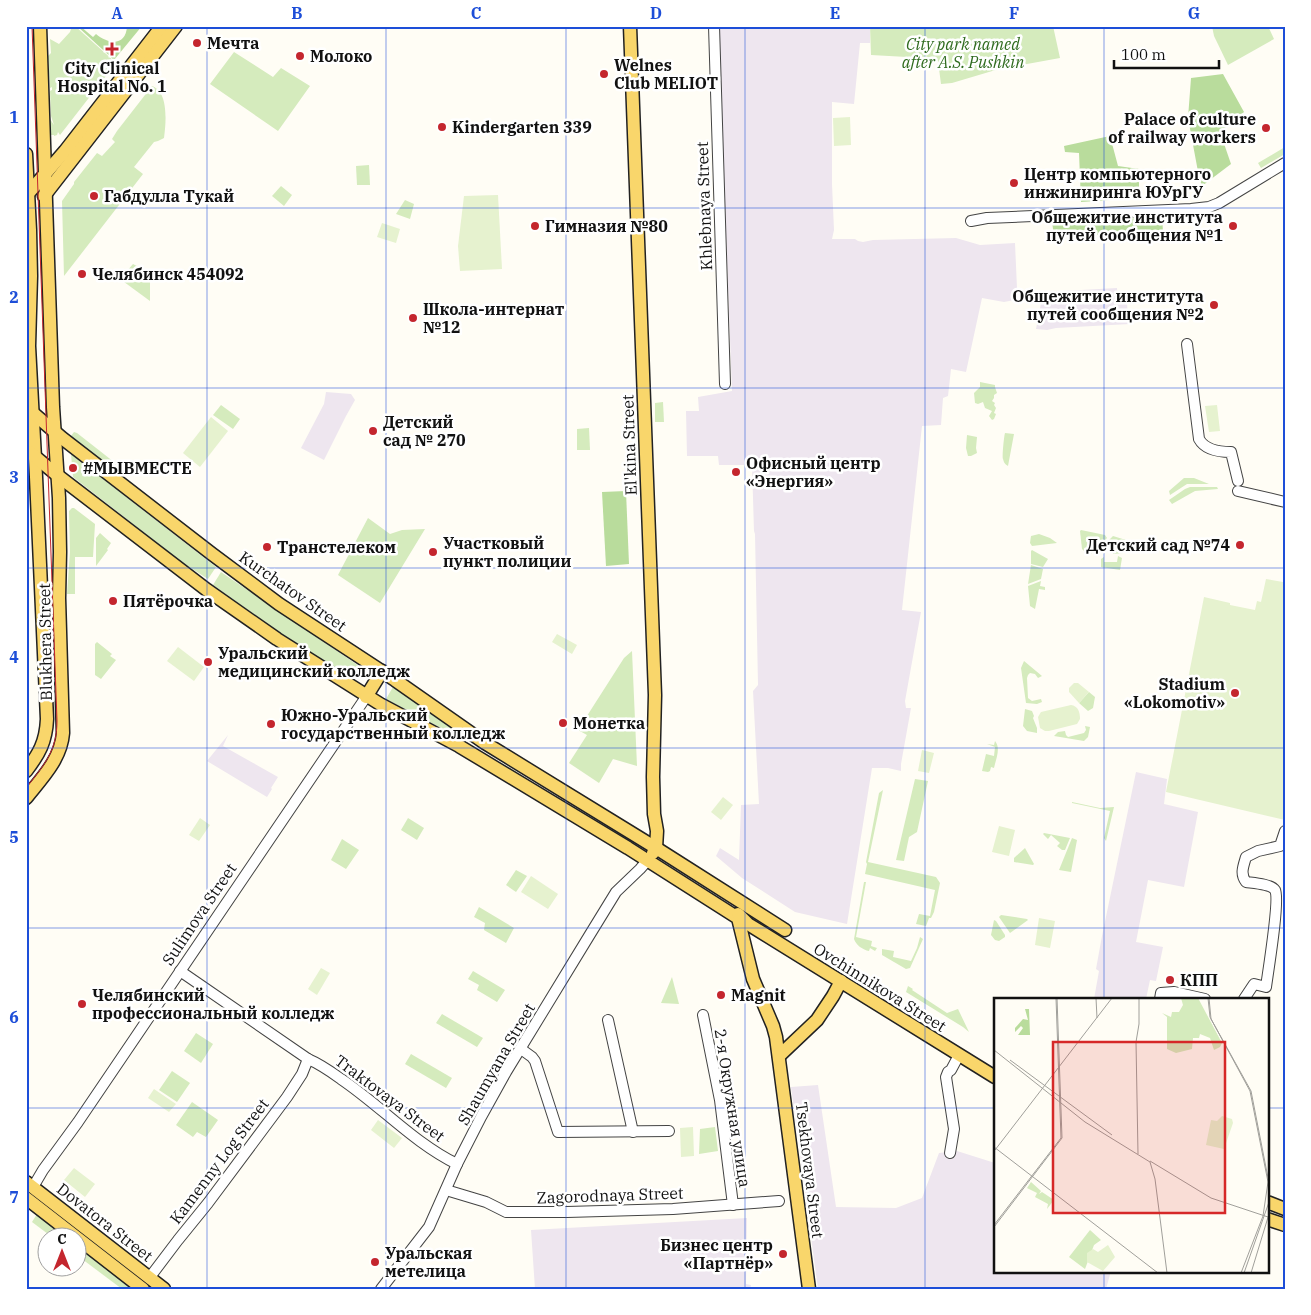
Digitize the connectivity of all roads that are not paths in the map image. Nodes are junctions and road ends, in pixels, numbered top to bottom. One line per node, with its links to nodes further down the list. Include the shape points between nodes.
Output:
1 (40, 26): 8 (main road, Blukhera Street)
2 (162, 26): 8 (main road)
3 (176, 26): 9 (main road)
4 (630, 26): 27 (main road, El'kina Street, via 655,695 653,777)
5 (714, 26): 14 (street, Khlebnaya Street)
6 (26, 154): 10 (main road, Blukhera Street)
7 (1285, 164): 12 (street, via 1210,207)
8 (45, 175): 9 (main road, Blukhera Street); 10 (main road)
9 (46, 194): 11 (main road); 16 (main road, Blukhera Street)
10 (27, 195): 11 (main road, Blukhera Street)
11 (28, 214): 15 (main road, Blukhera Street)
12 (971, 221)
13 (1186, 344): 19 (street, via 1199,439 1208,448 1231,452)
14 (726, 384)
15 (30, 410): 16 (main road, Kurchatov Street); 17 (main road, Blukhera Street)
16 (55, 433): 18 (main road, Blukhera Street); 22 (main road, Kurchatov Street, via 279,604)
17 (31, 453): 18 (main road); 24 (main road, Blukhera Street, via 47,720 43,743)
18 (57, 475): 23 (main road, via 242,615); 25 (main road, Blukhera Street, via 63,737 53,764)
19 (1239, 486): 20 (street); 21 (street)
20 (1285, 495)
21 (1285, 502)
22 (382, 671): 23 (main road); 27 (main road, Kurchatov Street, via 485,743)
23 (366, 696): 28 (main road, via 459,746); 32 (street, Sulimova Street)
24 (26, 771)
25 (26, 798)
26 (1285, 831): 36 (street, via 1280,846 1246,857 1242,872 1246,882 1270,886 1277,895 1266,987 1254,984)
27 (656, 848): 28 (main road); 29 (main road)
28 (647, 861): 30 (main road, Ovchinnikova Street); 39 (street, Shaumyana Street, via 616,892)
29 (706, 880): 30 (main road); 31 (main road)
30 (743, 921): 33 (main road, Ovchinnikova Street); 41 (main road, Tsekhovaya Street, via 753,979 773,1026)
31 (785, 930)
32 (180, 971): 42 (street, Traktovaya Street); 48 (street, Sulimova Street, via 78,1122)
33 (840, 981): 40 (main road, Ovchinnikova Street); 41 (main road, via 818,1020)
34 (1161, 996): 35 (street, via 1174,992)
35 (1201, 998)
36 (1245, 998)
37 (703, 1015): 53 (street, 2-я Окружная улица, via 720,1100)
38 (608, 1020): 45 (street)
39 (520, 1049): 45 (street, via 535,1062 558,1132); 47 (street, Shaumyana Street)
40 (959, 1055): 43 (main road, Ovchinnikova Street); 46 (street, via 946,1077 954,1129)
41 (779, 1056): 60 (main road, Tsekhovaya Street)
42 (308, 1059): 47 (street, Traktovaya Street, via 352,1087 427,1147); 57 (street, Kamenny Log Street, via 287,1097)
43 (994, 1076)
44 (669, 1131): 45 (street)
45 (633, 1132)
46 (950, 1153)
47 (457, 1164): 49 (street, Shaumyana Street)
48 (30, 1184): 50 (main road, Sulimova Street); 57 (main road, Dovatora Street)
49 (446, 1190): 53 (street, Zagorodnaya Street, via 486,1202 506,1212); 59 (street, Shaumyana Street, via 425,1233)
50 (27, 1199): 57 (main road, Dovatora Street)
51 (779, 1202): 53 (street, Zagorodnaya Street)
52 (1268, 1202): 54 (main road)
53 (733, 1205)
54 (1285, 1209)
55 (1268, 1219): 56 (main road)
56 (1285, 1225)
57 (146, 1283): 58 (main road, Dovatora Street)
58 (164, 1289)
59 (381, 1289)
60 (809, 1289)

